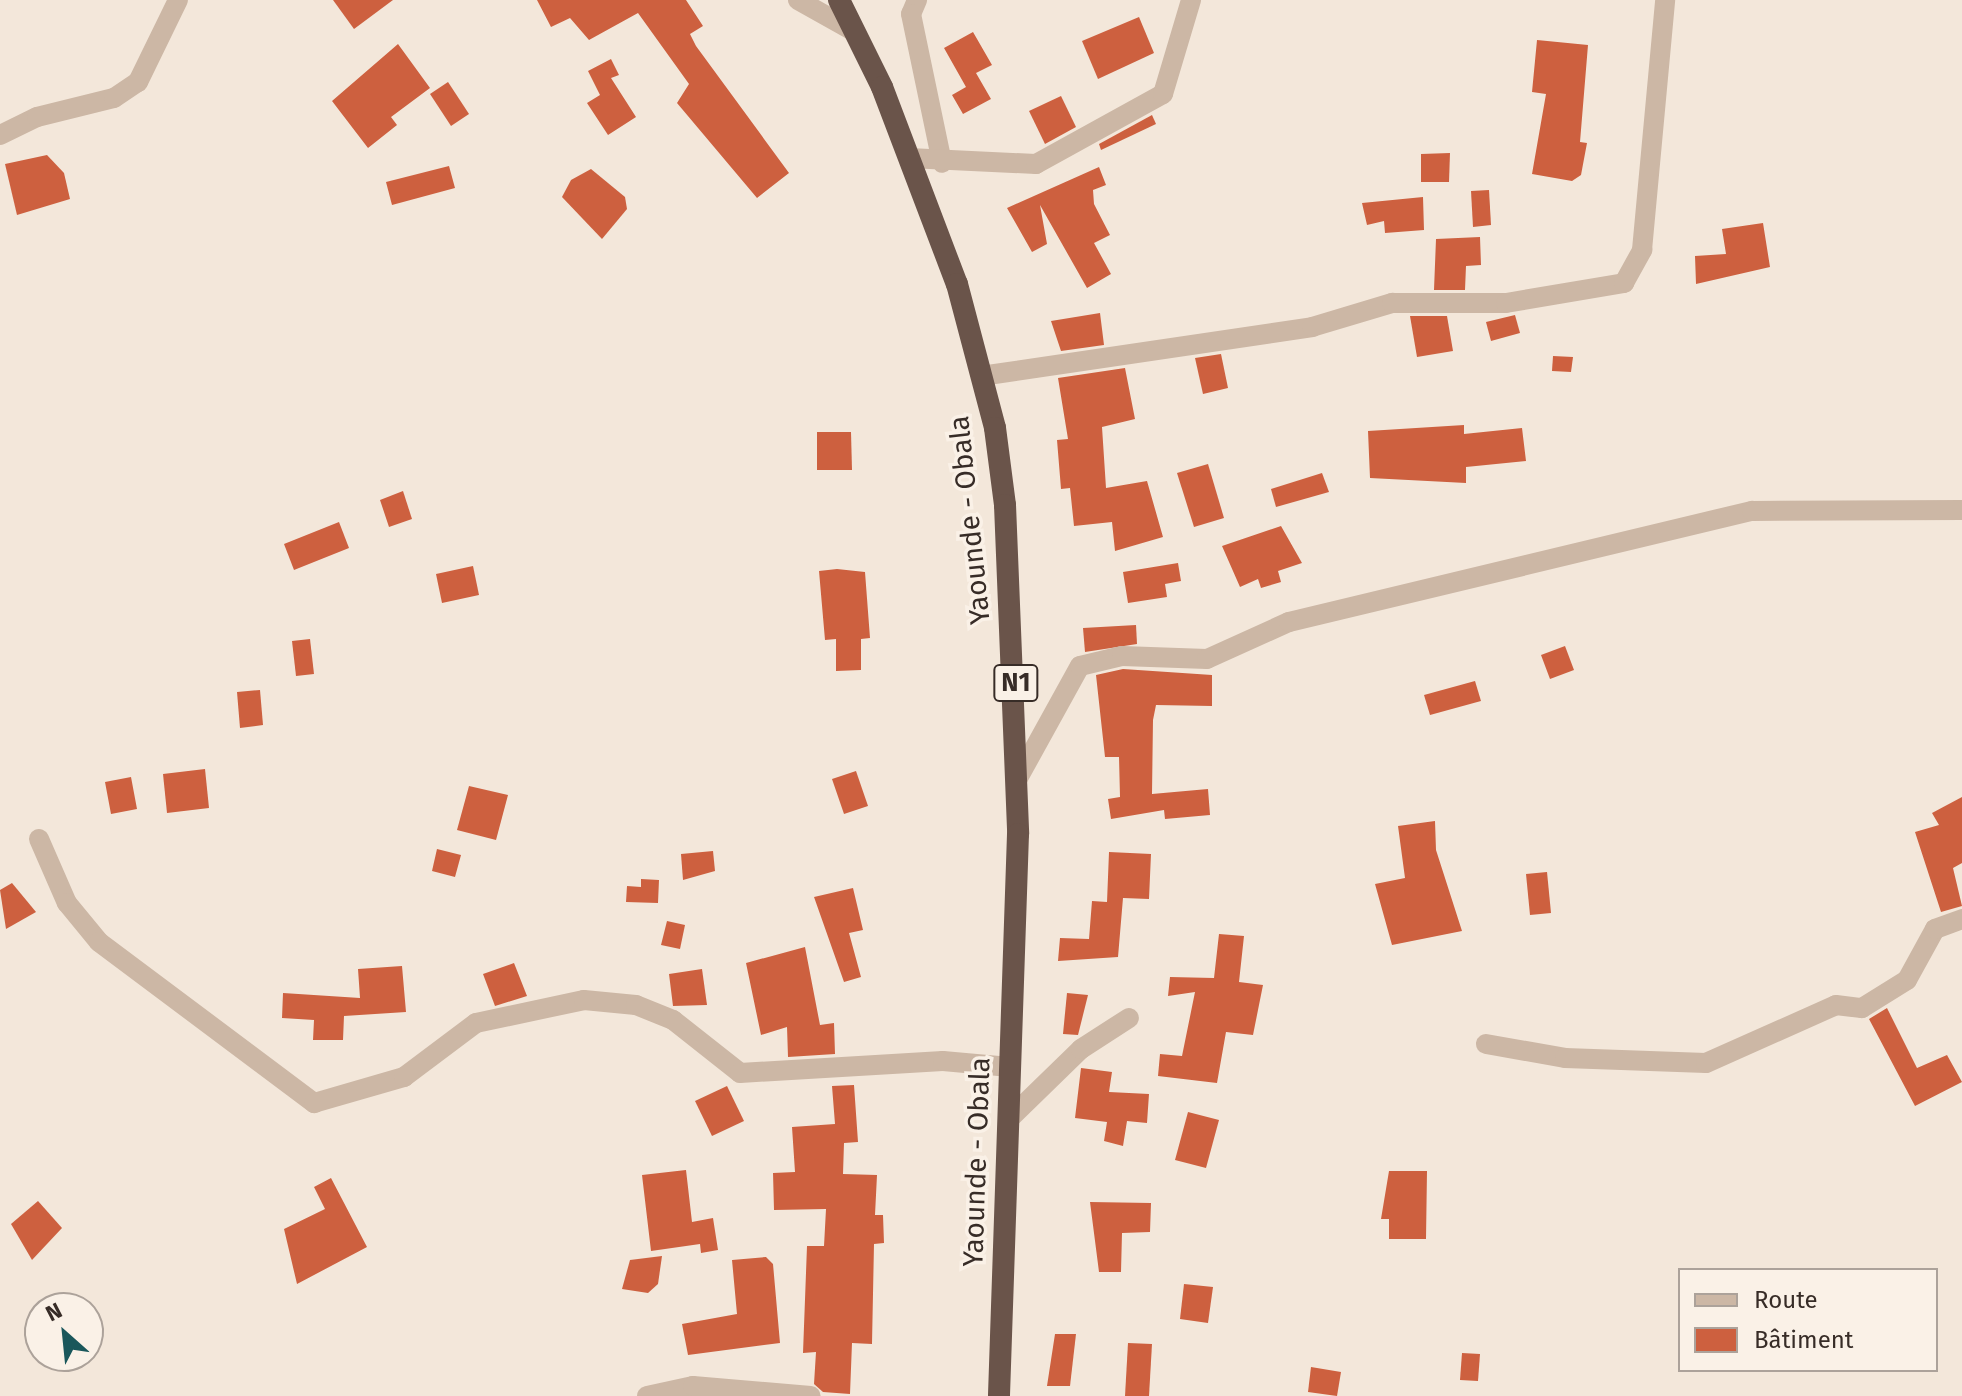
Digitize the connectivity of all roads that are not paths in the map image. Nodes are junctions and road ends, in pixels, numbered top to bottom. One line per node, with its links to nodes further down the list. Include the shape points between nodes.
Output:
1 (178, 0): 8 (street, via 138,82 114,98 37,117)
2 (798, 0): 7 (street)
3 (839, 0): 7 (highway, Yaounde - Obala / N1)
4 (917, 0): 10 (street, via 911,14)
5 (1191, 0): 10 (street, via 1163,94 1036,164)
6 (1665, 0): 11 (street, via 1642,250 1624,283 1506,303 1392,303 1312,327)
7 (855, 32): 9 (highway, Yaounde - Obala / N1)
8 (0, 135)
9 (909, 158): 10 (street); 11 (highway, Yaounde - Obala / N1, via 957,284)
10 (942, 163)
11 (981, 376): 13 (highway, Yaounde - Obala / N1, via 1005,505)
12 (1962, 510): 13 (street, via 1752,511 1289,622 1207,659 1122,656 1080,666)
13 (1017, 780): 18 (highway, Yaounde - Obala / N1)
14 (39, 839): 18 (street, via 67,903 99,942 314,1103 404,1077 476,1023 584,1000 636,1005 673,1020 740,1073 943,1061)
15 (1962, 919): 17 (street, via 1935,929 1907,980 1862,1008 1836,1005 1706,1063 1565,1058)
16 (1129, 1018): 19 (street, via 1081,1049)
17 (1486, 1044)
18 (1010, 1067): 19 (highway, Yaounde - Obala / N1)
19 (1008, 1120): 22 (highway, Yaounde - Obala / N1)
20 (647, 1396): 21 (street, via 693,1386)
21 (811, 1396)
22 (999, 1396)

